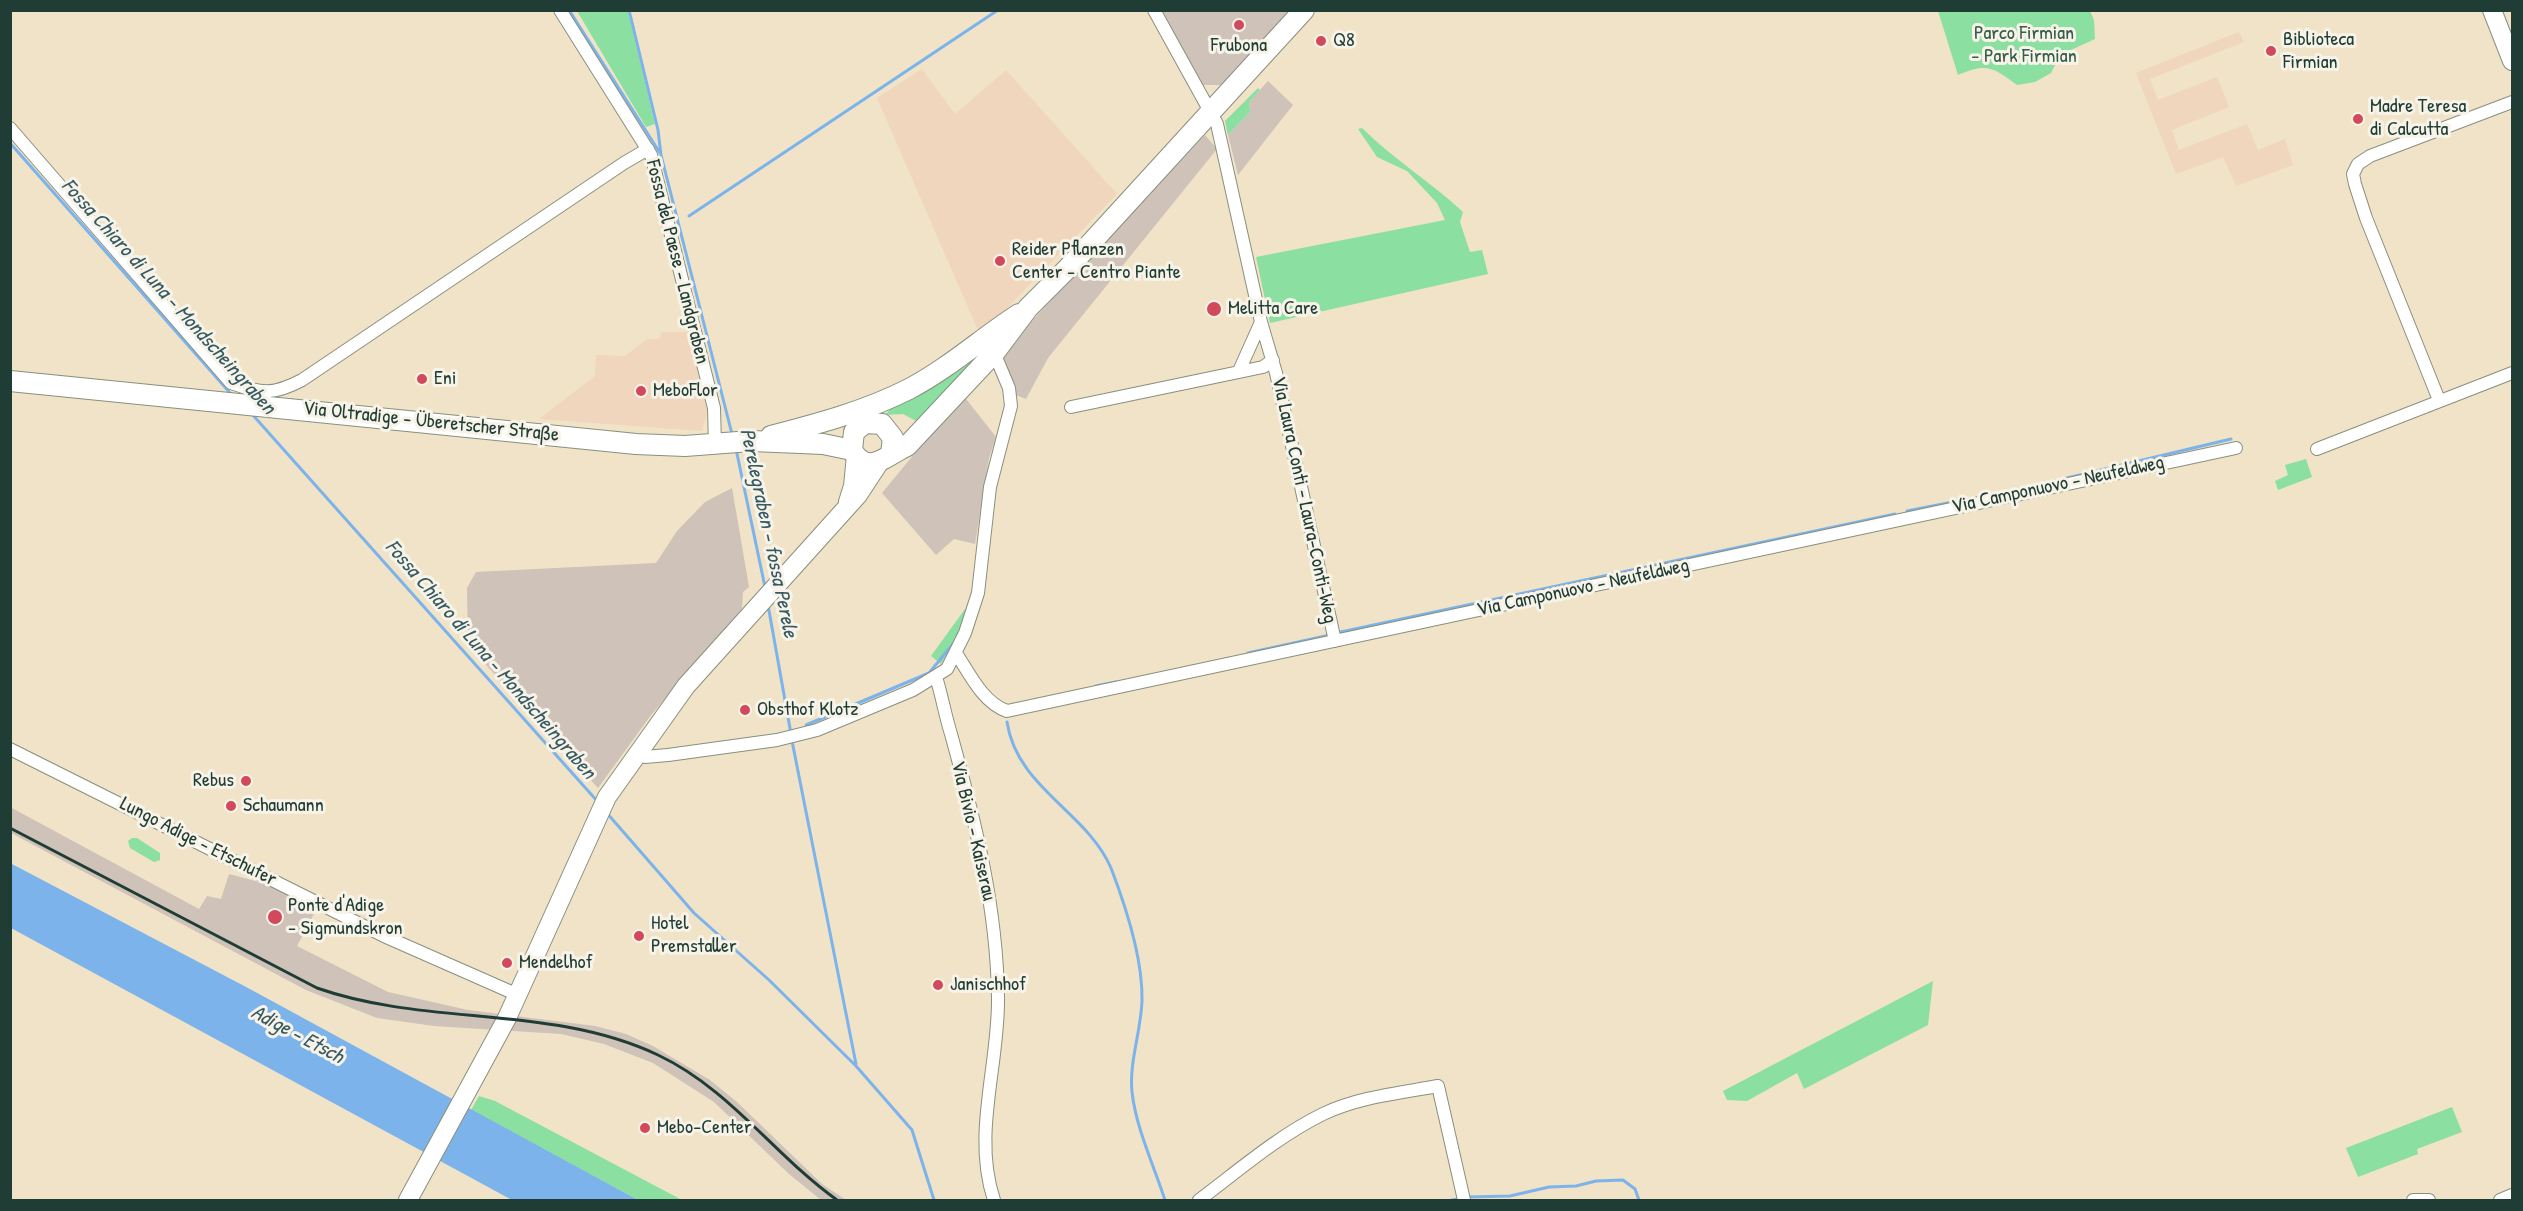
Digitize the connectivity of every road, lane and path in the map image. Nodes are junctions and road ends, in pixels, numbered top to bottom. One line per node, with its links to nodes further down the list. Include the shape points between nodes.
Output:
1 (560, 10): 9 (street, Fossa del Paese - Landgraben)
2 (1154, 10): 7 (street, Via Laura Conti - Laura-Conti-Weg)
3 (1304, 10): 7 (main road)
4 (2492, 10): 5 (main road)
5 (2512, 61)
6 (2512, 102): 18 (street, via 2370,156 2358,164 2353,174 2366,218)
7 (1212, 113): 10 (main road); 11 (street, Via Laura Conti - Laura-Conti-Weg)
8 (10, 128): 9 (street, via 231,382 253,391 281,392)
9 (648, 149): 21 (street, Fossa del Paese - Landgraben, via 714,408)
10 (1028, 308): 17 (main road, via 960,358); 25 (main road, via 995,352 907,446)
11 (1261, 322): 12 (street, Via Laura Conti - Laura-Conti-Weg); 14 (street, Via Laura Conti - Laura-Conti-Weg)
12 (1273, 360): 14 (street, Via Laura Conti - Laura-Conti-Weg, via 1263,367); 27 (street, Via Laura Conti - Laura-Conti-Weg)
13 (998, 362): 28 (street, via 1009,388 1011,406 990,487 978,593)
14 (1239, 371): 19 (street, Via Laura Conti - Laura-Conti-Weg)
15 (2512, 373): 18 (street)
16 (10, 381): 21 (main road, Via Oltradige - Überetscher Straße, via 636,444)
17 (907, 390): 20 (main road); 21 (main road, via 821,423)
18 (2439, 400): 24 (street)
19 (1071, 408)
20 (874, 422): 22 (main road, via 865,423); 25 (main road, via 892,434)
21 (740, 442): 22 (main road, via 811,432)
22 (854, 446): 25 (main road, via 864,462); 26 (main road, via 853,486)
23 (2236, 448): 27 (street, Via Camponuovo - Neufeldweg)
24 (2317, 449)
25 (885, 458): 26 (main road)
26 (846, 509): 31 (main road, via 686,686)
27 (1334, 636): 28 (street, Via Camponuovo - Neufeldweg, via 1007,711 987,698)
28 (956, 653): 29 (street, via 947,669)
29 (936, 677): 31 (street, via 853,715 790,737 668,755 645,757); 35 (street, Via Bivio - Kaiserau, via 978,834 992,922 998,1008 985,1149 987,1180)
30 (10, 749): 32 (street, Lungo Adige - Etschufer, via 384,936)
31 (637, 753): 32 (main road, via 597,815)
32 (518, 995): 34 (main road)
33 (2512, 1195): 40 (street)
34 (408, 1200)
35 (994, 1200)
36 (1199, 1200): 37 (street, via 1323,1114 1368,1099 1438,1086)
37 (1464, 1200)
38 (2413, 1200): 39 (street)
39 (2429, 1200)
40 (2500, 1200)

